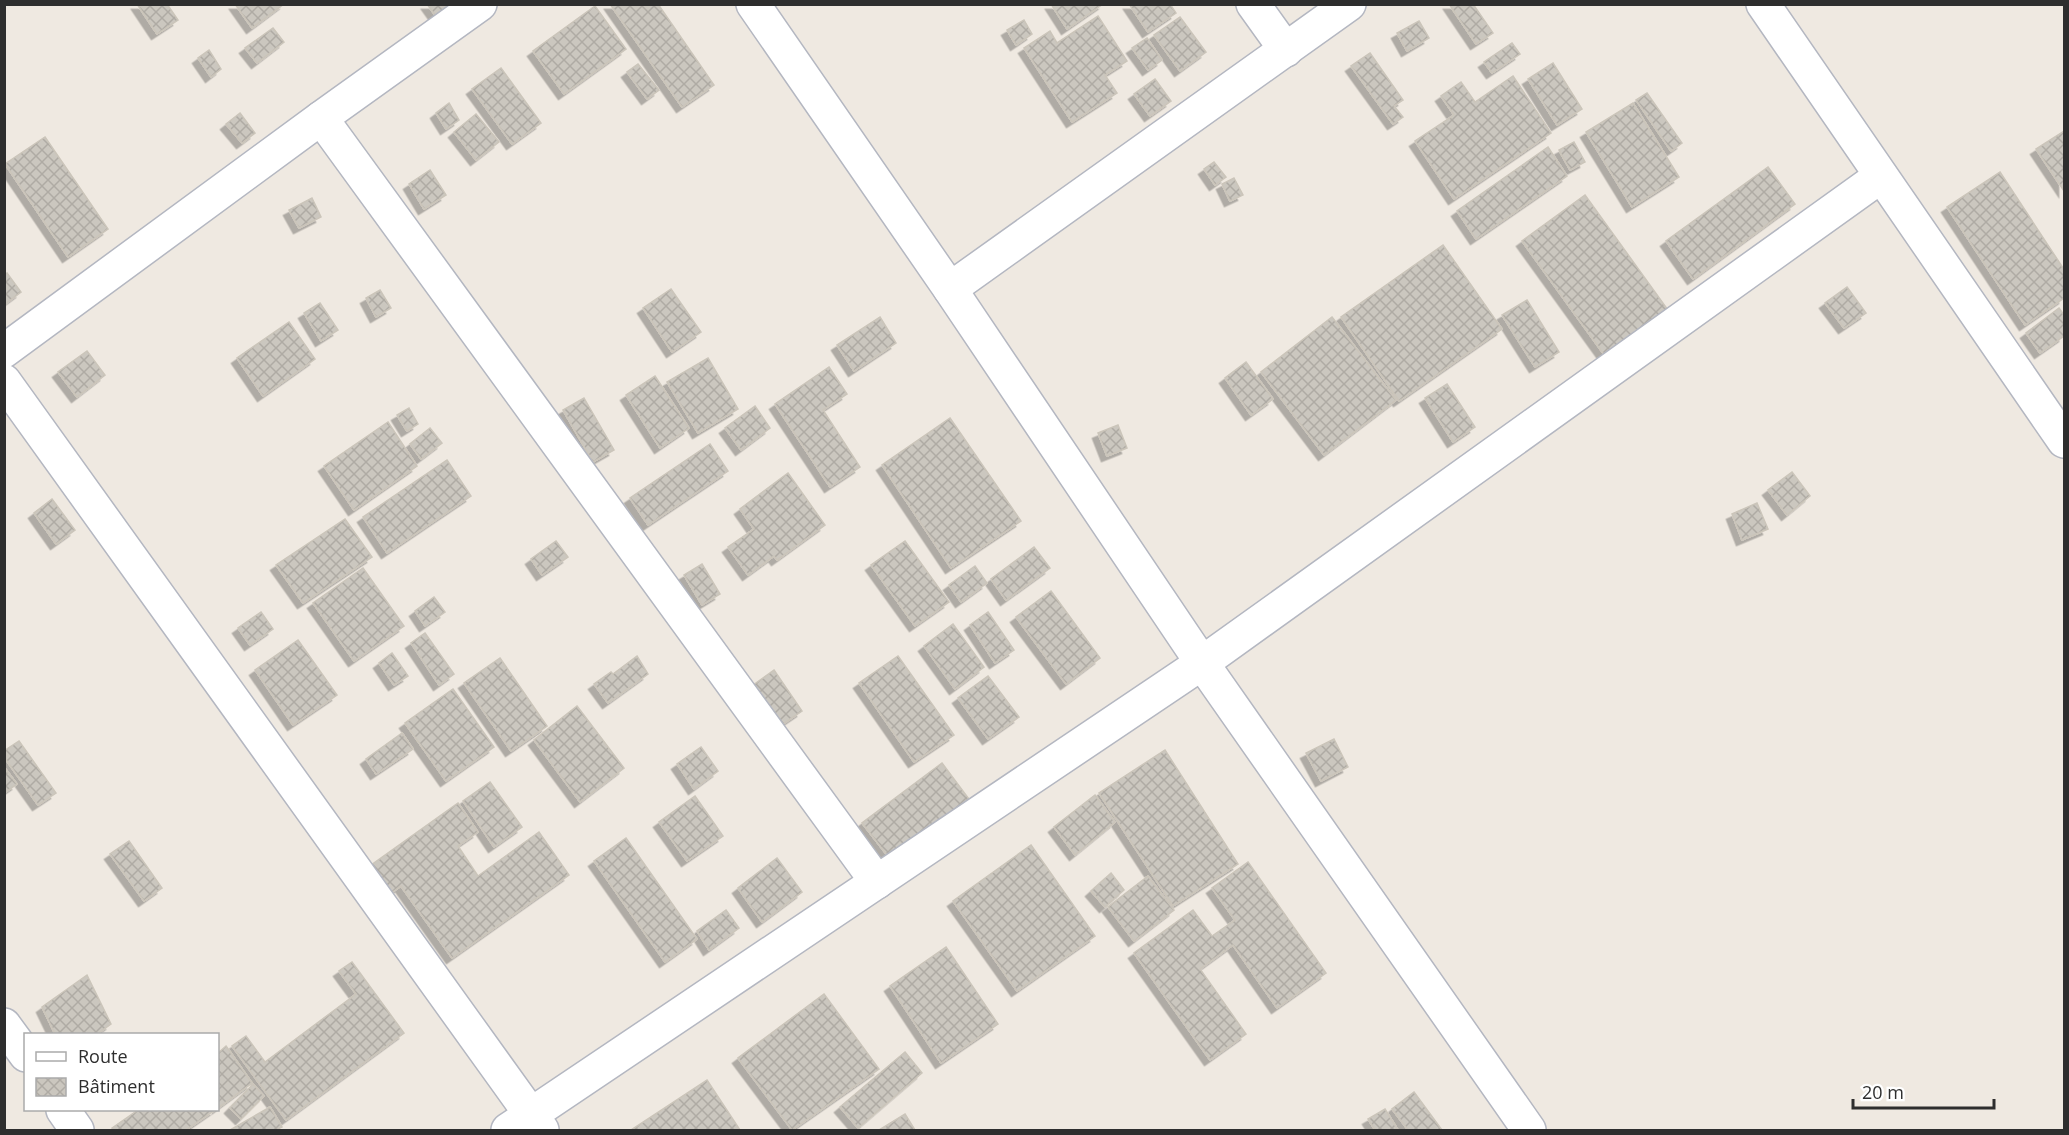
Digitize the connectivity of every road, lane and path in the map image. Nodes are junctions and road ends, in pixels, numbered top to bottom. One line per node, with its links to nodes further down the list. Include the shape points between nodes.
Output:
1 (480, 4): 7 (street)
2 (753, 4): 9 (street)
3 (1253, 4): 6 (street)
4 (1349, 4): 6 (street)
5 (1763, 4): 8 (street)
6 (1286, 50): 9 (street)
7 (321, 118): 10 (street); 14 (street)
8 (1881, 176): 12 (street); 13 (street)
9 (950, 290): 13 (street)
10 (4, 351)
11 (4, 381): 18 (street)
12 (2064, 441)
13 (1202, 663): 14 (street); 20 (street)
14 (877, 882): 18 (street)
15 (4, 1025): 16 (street)
16 (24, 1052)
17 (64, 1111): 19 (street)
18 (527, 1125)
19 (77, 1131)
20 (1529, 1131)

